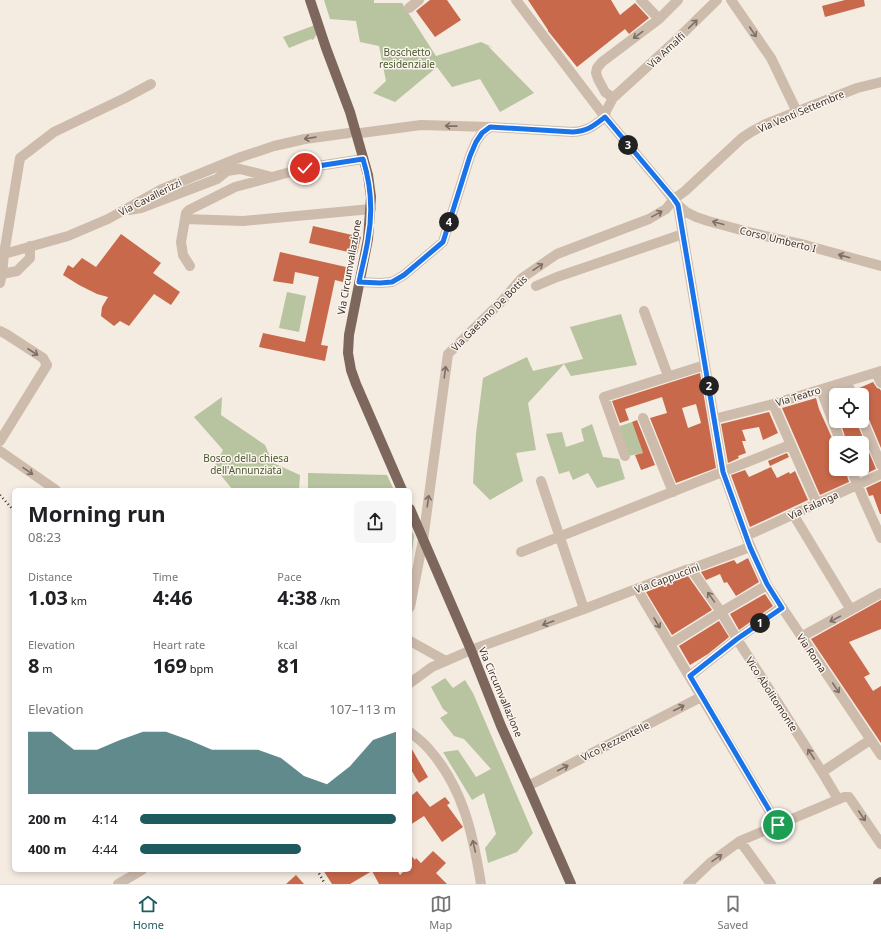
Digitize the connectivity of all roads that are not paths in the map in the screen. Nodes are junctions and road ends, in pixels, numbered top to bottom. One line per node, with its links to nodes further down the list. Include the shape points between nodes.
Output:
1 (310, 0): 19 (main road, Via Circumvallazione, via 350,112)
2 (419, 0): 8 (street)
3 (516, 0): 13 (street)
4 (641, 0): 9 (street)
5 (678, 0): 9 (street)
6 (717, 0): 12 (street, Via Amalfi, one-way to 6, via 672,44)
7 (732, 0): 14 (street, one-way to 14, via 771,58)
8 (409, 8)
9 (659, 19): 12 (street, one-way to 12, via 597,68 598,79)
10 (881, 82): 14 (street, Via Venti Settembre, via 857,88)
11 (151, 84): 28 (street, via 54,132 20,158)
12 (609, 95): 13 (street, Via Amalfi); 15 (street)
13 (593, 102): 15 (street)
14 (797, 112): 21 (street, Via Venti Settembre, via 766,124 742,138)
15 (605, 117): 16 (street, via 582,132); 21 (street)
16 (490, 127): 18 (street, one-way to 18, via 421,125); 32 (street, via 482,133 473,149 443,242 392,282)
17 (349, 133): 23 (street, Via Cavallerizzi, one-way to 23, via 305,139 241,157 160,190)
18 (361, 133)
19 (363, 159): 20 (street); 22 (main road, Via Circumvallazione, via 368,175)
20 (272, 176): 23 (street, via 240,169 227,171 217,178 141,208); 25 (street, via 235,187 189,210)
21 (676, 202): 24 (street, Corso Umberto I); 26 (street, Via Roma); 67 (street, Via Gaetano De Bottis, one-way to 21, via 448,354 522,278 557,254 649,219)
22 (371, 209): 25 (street, via 243,221); 32 (main road, Via Circumvallazione)
23 (123, 210): 27 (street, Via Cavallerizzi, via 68,236)
24 (696, 217): 26 (street, via 685,228); 30 (street, Corso Umberto I, one-way to 24)
25 (185, 219): 29 (street, via 181,242 183,255)
26 (683, 234): 33 (street); 36 (street, Via Roma)
27 (30, 246): 28 (street, Via Cavallerizzi); 31 (street, via 30,258 17,271)
28 (4, 254): 31 (street)
29 (190, 266)
30 (881, 266)
31 (1, 278)
32 (359, 282): 59 (main road, Via Circumvallazione, via 349,335 348,353 351,370)
33 (536, 286)
34 (644, 310): 38 (street)
35 (0, 331): 48 (street, one-way to 48, via 43,358 47,365)
36 (705, 365): 38 (street); 45 (street, Via Roma)
37 (879, 372): 39 (street, Via Teatro); 40 (street)
38 (668, 376): 51 (street, via 604,397)
39 (847, 382): 41 (street); 42 (street, Via Teatro)
40 (881, 383)
41 (849, 388)
42 (821, 390): 43 (street, Via Teatro); 47 (street)
43 (773, 404): 45 (street, Via Teatro); 49 (street)
44 (643, 418): 60 (street)
45 (714, 419): 53 (street, Via Roma)
46 (866, 428): 52 (street)
47 (838, 436)
48 (0, 440)
49 (790, 445): 53 (street); 61 (street)
50 (0, 451): 58 (street, one-way to 58)
51 (625, 456)
52 (881, 465)
53 (723, 472): 60 (street); 65 (street, Via Roma)
54 (881, 474): 57 (street, Via Falanga)
55 (854, 476): 57 (street)
56 (541, 482): 64 (street)
57 (857, 485): 61 (street, Via Falanga); 66 (street)
58 (53, 488)
59 (401, 488)
60 (673, 492): 64 (street)
61 (816, 504): 63 (street, Via Falanga)
62 (412, 514): 67 (main road, Via Circumvallazione)
63 (793, 514): 65 (street, Via Falanga); 77 (street)
64 (560, 536): 69 (street); 76 (street)
65 (746, 536): 68 (street, Via Roma)
66 (881, 538)
67 (423, 540): 74 (street, Via Gaetano De Bottis); 83 (main road, Via Circumvallazione)
68 (750, 547): 70 (street, Via Cappuccini); 71 (street, Via Roma)
69 (521, 552)
70 (691, 569): 72 (street, Via Cappuccini); 78 (street, Vico Abolitomonte, one-way to 70)
71 (767, 584): 75 (street, Via Roma); 78 (street)
72 (637, 589): 76 (street, Via Cappuccini); 82 (street, one-way to 82)
73 (881, 593): 77 (street)
74 (412, 597)
75 (782, 608): 79 (street, Via Roma); 80 (street)
76 (584, 610): 83 (street, Via Cappuccini, one-way to 83)
77 (851, 610): 79 (street, one-way to 79)
78 (721, 612): 80 (street, Vico Abolitomonte); 82 (street)
79 (801, 636): 89 (street, Via Roma, one-way to 89)
80 (737, 639): 85 (street); 91 (street, Vico Abolitomonte, one-way to 80)
81 (412, 642): 84 (street)
82 (670, 644): 85 (street)
83 (471, 650): 84 (street, Via Cappuccini); 92 (main road, Via Circumvallazione)
84 (446, 661): 86 (street, Via Cappuccini, via 432,667)
85 (690, 676): 87 (street)
86 (412, 682)
87 (701, 697): 92 (street, Vico Pezzentelle, one-way to 87); 94 (street)
88 (412, 734): 100 (street, one-way to 88, via 464,808 442,766 428,748)
89 (870, 740): 90 (street, Via Roma); 91 (street)
90 (881, 755)
91 (822, 772): 93 (street, Vico Abolitomonte)
92 (528, 786): 101 (main road, Via Circumvallazione)
93 (838, 799): 94 (street); 96 (street, one-way to 96, via 849,797)
94 (778, 825): 95 (street)
95 (740, 842): 102 (street, one-way to 95, via 710,863); 103 (street)
96 (881, 844)
97 (138, 876): 99 (street)
98 (881, 882): 104 (main road)
99 (118, 884)
100 (480, 884)
101 (570, 884)
102 (688, 884)
103 (771, 884)
104 (878, 884)

